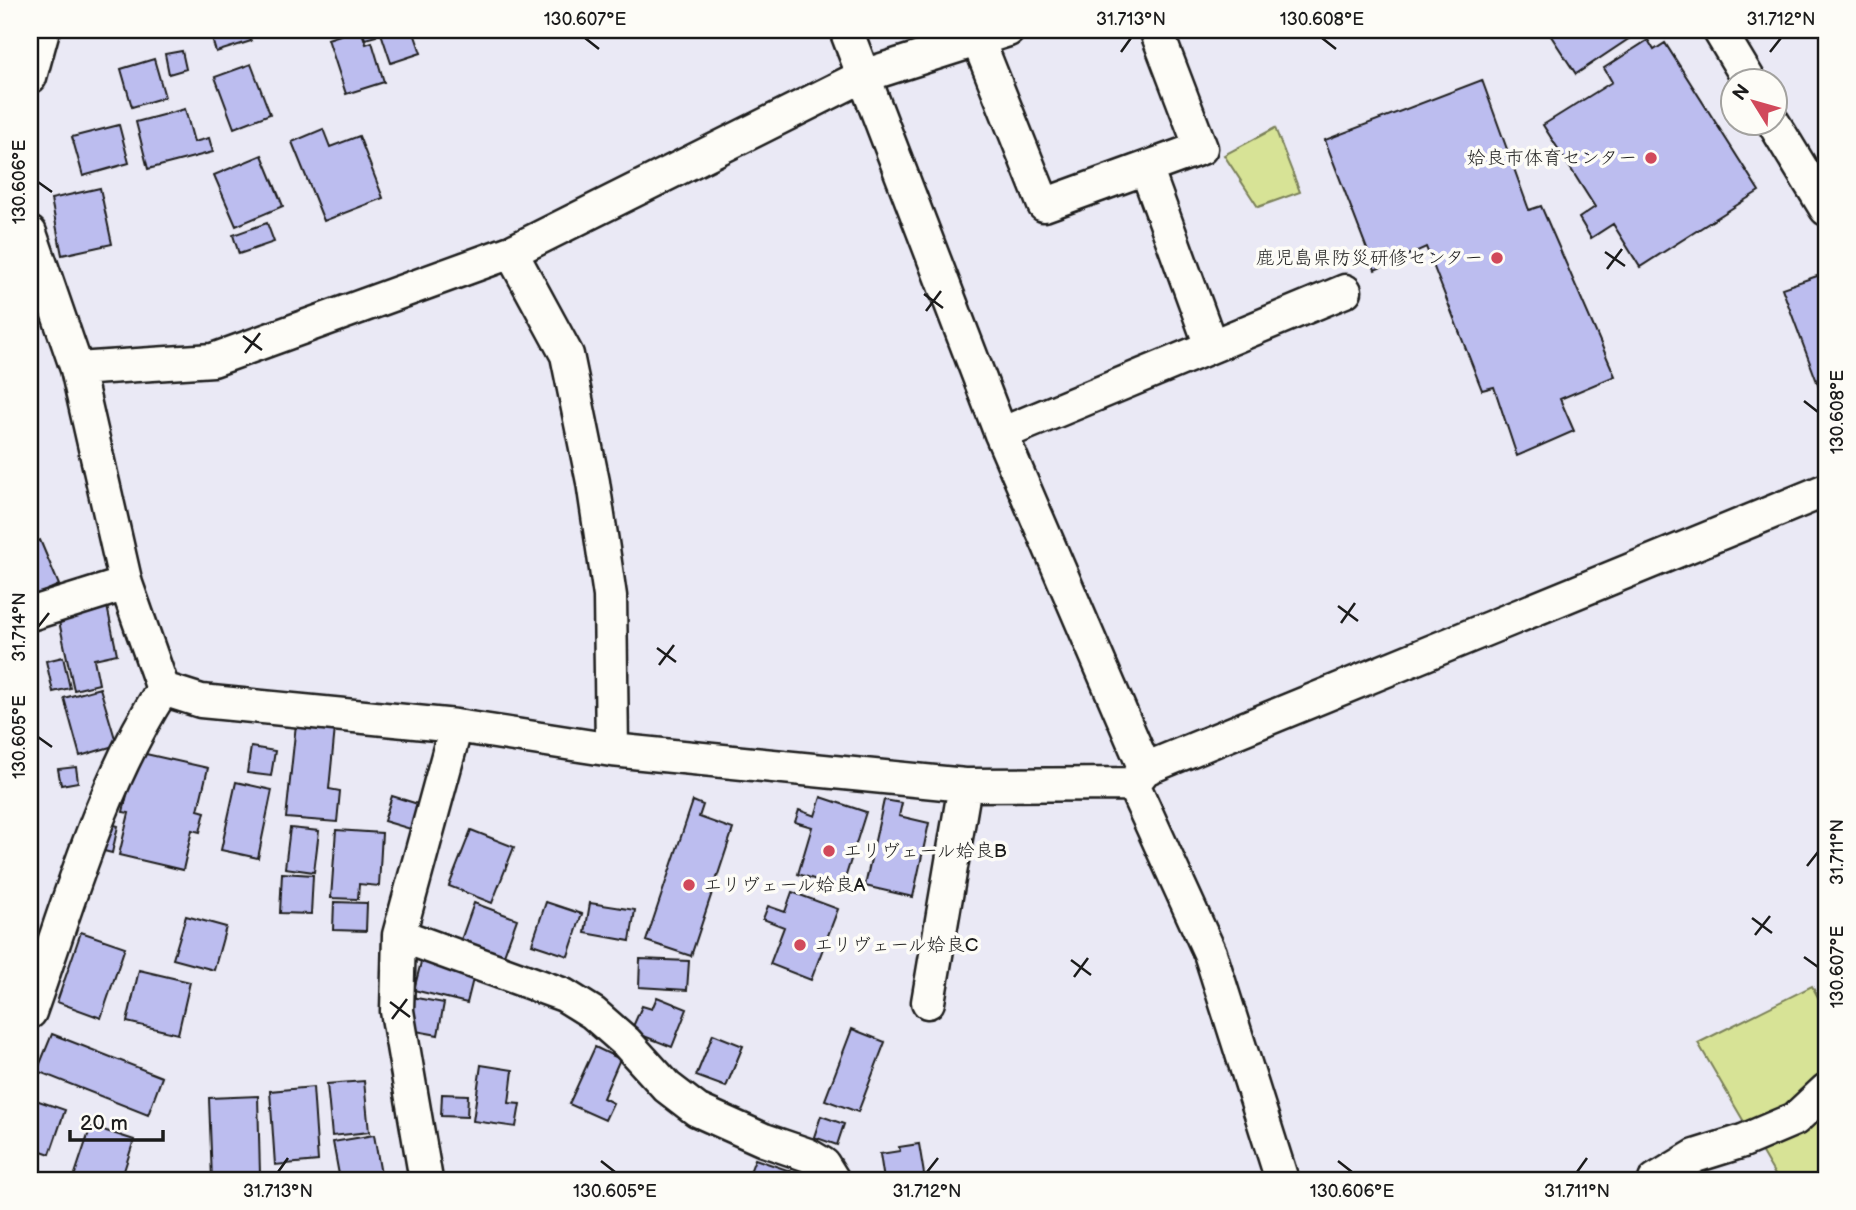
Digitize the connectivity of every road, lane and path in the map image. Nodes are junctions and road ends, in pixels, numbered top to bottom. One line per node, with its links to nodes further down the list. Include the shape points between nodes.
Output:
1 (43, 30): 9 (street)
2 (846, 30): 8 (street)
3 (1007, 30): 6 (street)
4 (1156, 30): 11 (street, via 1201,148)
5 (1719, 30): 7 (street)
6 (978, 40): 8 (street); 11 (street, via 1044,205)
7 (1741, 66)
8 (863, 76): 14 (street); 18 (street)
9 (30, 77)
10 (1782, 136): 12 (street)
11 (1146, 168): 16 (street)
12 (1826, 209)
13 (30, 233): 17 (street)
14 (511, 252): 17 (street, via 213,360); 24 (street, via 567,355 593,482 610,597)
15 (1345, 291): 16 (street)
16 (1211, 346): 18 (street)
17 (77, 369): 20 (street)
18 (1001, 434): 25 (street)
19 (1826, 490): 25 (street)
20 (126, 584): 21 (street); 22 (street)
21 (30, 614)
22 (163, 690): 23 (street, via 201,701); 29 (street, via 104,804)
23 (456, 726): 24 (street); 27 (street)
24 (612, 750): 26 (street)
25 (1139, 777): 26 (street); 33 (street, via 1210,953)
26 (965, 785): 28 (street)
27 (399, 935): 31 (street, via 397,1011); 32 (street, via 564,995 593,1013 667,1087 697,1110 808,1155 823,1164)
28 (928, 1002)
29 (30, 1012)
30 (1826, 1090): 34 (street, via 1795,1119 1695,1156)
31 (426, 1180)
32 (833, 1180)
33 (1282, 1180)
34 (1655, 1180)

